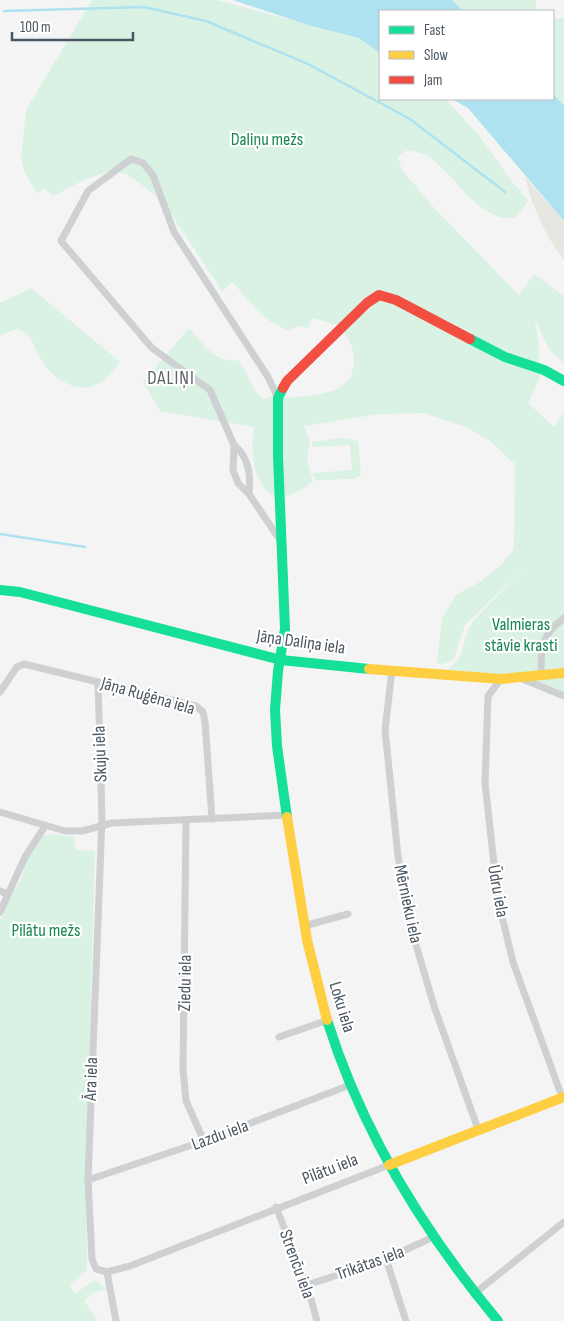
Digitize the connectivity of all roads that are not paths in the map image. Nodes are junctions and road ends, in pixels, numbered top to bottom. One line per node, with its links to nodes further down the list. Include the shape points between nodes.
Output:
1 (564, 381): 2 (street, via 544,370 505,357 396,300 379,295 287,381)
2 (278, 398): 3 (street, via 268,377 174,232 153,175 143,163 131,159 88,191 61,241 152,348 210,390); 5 (street, Loku iela)
3 (234, 445): 4 (street, via 242,452 249,470); 4 (street, via 232,470 238,483)
4 (249, 494): 5 (street)
5 (280, 540): 8 (street, Loku iela, via 285,643)
6 (0, 590): 8 (street, Jāņa Daliņa iela, via 20,592)
7 (564, 618): 11 (street, via 550,628 541,648)
8 (281, 660): 9 (street, Jāņa Daliņa iela); 18 (street, Loku iela, via 277,675 276,730)
9 (392, 670): 13 (street, Jāņa Daliņa iela); 32 (street, Mērnieku iela, via 385,730 398,856 409,922 434,1006)
10 (564, 673): 11 (street, Jāņa Daliņa iela)
11 (541, 674): 12 (street, Jāņa Daliņa iela)
12 (520, 678): 13 (street, Jāņa Daliņa iela); 16 (street)
13 (501, 679): 31 (street, Ūdru iela, via 488,696 485,783 498,900 513,962)
14 (98, 682): 15 (street, Jāņa Ruģēna iela, via 24,664 17,668); 19 (street, Jāņa Ruģēna iela, via 196,706 203,712); 22 (street, Skuju iela)
15 (0, 692)
16 (564, 696)
17 (0, 812): 21 (street)
18 (287, 815): 19 (street); 27 (street, Loku iela)
19 (212, 819): 20 (street)
20 (186, 821): 22 (street, via 112,822); 33 (street, Ziedu iela, via 183,1069 186,1101)
21 (46, 826): 22 (street, via 82,831); 24 (street, via 25,857)
22 (100, 826): 35 (street, Āra iela)
23 (0, 891): 24 (street)
24 (8, 894): 25 (street)
25 (0, 912)
26 (348, 914): 27 (street)
27 (304, 926): 28 (street, Loku iela)
28 (328, 1020): 29 (street); 30 (street, Loku iela)
29 (279, 1037)
30 (350, 1085): 33 (street, Lazdu iela); 34 (street, Loku iela)
31 (563, 1097): 32 (street, Pilātu iela)
32 (478, 1129): 34 (street, Pilātu iela)
33 (204, 1141): 35 (street, Lazdu iela)
34 (389, 1165): 36 (street, Pilātu iela); 38 (street, Loku iela)
35 (88, 1180): 40 (street, Āra iela, via 92,1259 96,1269)
36 (276, 1207): 40 (street, Pilātu iela); 41 (street, Strenču iela)
37 (564, 1222): 42 (street)
38 (431, 1238): 39 (street, Trikātas iela); 42 (street, Loku iela)
39 (386, 1259): 41 (street, Trikātas iela); 45 (street)
40 (108, 1272): 43 (street)
41 (307, 1284): 44 (street, Strenču iela)
42 (474, 1294): 46 (street, Loku iela)
43 (116, 1321)
44 (317, 1321)
45 (406, 1321)
46 (498, 1321)

